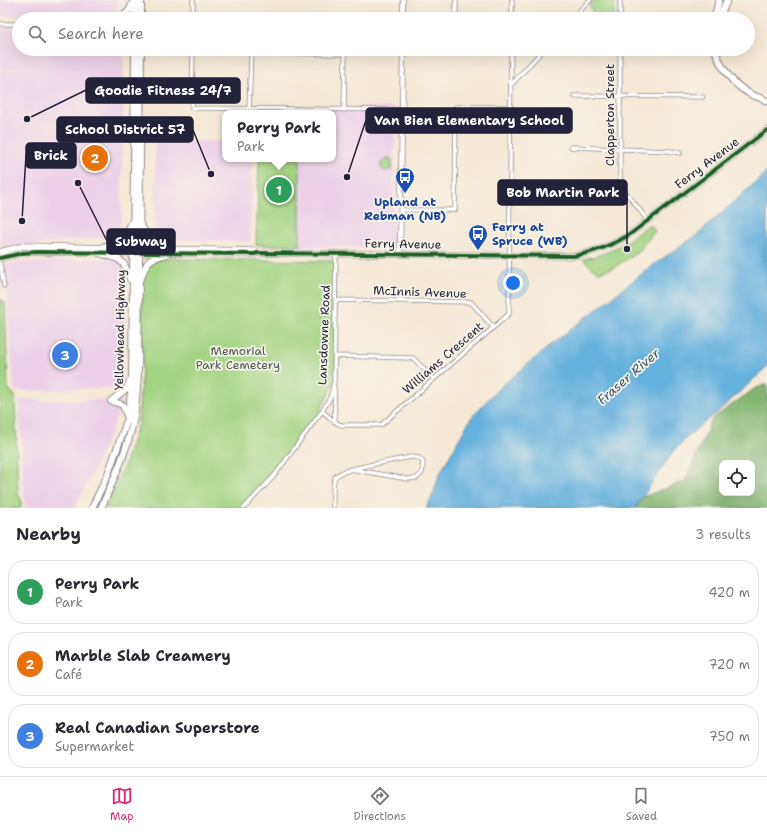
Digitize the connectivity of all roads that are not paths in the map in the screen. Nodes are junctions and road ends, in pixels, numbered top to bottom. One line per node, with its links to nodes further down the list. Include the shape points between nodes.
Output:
1 (134, 0): 11 (highway); 12 (highway)
2 (141, 0): 13 (highway)
3 (193, 0): 14 (street)
4 (403, 0): 15 (street)
5 (456, 0): 16 (street)
6 (512, 0): 17 (street)
7 (590, 0): 18 (street)
8 (620, 0): 19 (street)
9 (719, 0): 20 (highway)
10 (727, 0): 21 (highway)
11 (128, 12)
12 (135, 12)
13 (141, 12)
14 (193, 12)
15 (403, 12)
16 (456, 12)
17 (512, 12)
18 (579, 12)
19 (620, 12)
20 (716, 12)
21 (722, 12)
22 (0, 24): 23 (street)
23 (12, 24)
24 (134, 56): 50 (highway, Yellowhead Highway)
25 (141, 56): 52 (highway, Yellowhead Highway)
26 (193, 56): 42 (street, via 192,108)
27 (250, 56): 42 (street)
28 (345, 56): 43 (street)
29 (403, 56): 44 (street)
30 (511, 56): 35 (street)
31 (538, 56): 35 (street)
32 (620, 56): 37 (street, Clapperton Street)
33 (718, 56): 40 (highway, via 727,75 743,89)
34 (722, 56): 38 (highway, via 726,66 737,80 753,91)
35 (511, 85): 41 (street)
36 (574, 96): 37 (street)
37 (620, 96): 39 (street); 47 (street, Clapperton Street)
38 (767, 96)
39 (703, 97)
40 (767, 101)
41 (511, 107): 49 (street, via 456,107 455,210); 61 (street)
42 (249, 109): 43 (street)
43 (344, 110): 44 (street)
44 (402, 110): 49 (street)
45 (767, 130): 51 (main road, Ferry Avenue)
46 (571, 146): 47 (street)
47 (620, 149): 48 (street); 51 (street, Clapperton Street, via 622,187)
48 (680, 153)
49 (401, 210): 60 (street)
50 (132, 219): 53 (highway, via 124,238); 54 (highway, Yellowhead Highway)
51 (648, 221): 61 (main road, Ferry Avenue, via 613,245 591,253 574,256)
52 (140, 223): 55 (highway, Yellowhead Highway); 56 (highway, via 150,240)
53 (103, 247): 54 (main road, Ferry Avenue); 57 (main road, Ferry Avenue, via 23,246)
54 (132, 250): 55 (main road, Ferry Avenue); 58 (main road, Ferry Avenue); 64 (highway, Yellowhead Highway)
55 (139, 250): 56 (main road, Ferry Avenue); 64 (highway, Yellowhead Highway)
56 (170, 251): 59 (main road, Ferry Avenue); 64 (highway, via 147,262)
57 (0, 252)
58 (99, 253): 62 (main road, Ferry Avenue, via 22,253); 64 (highway, via 119,259 126,265)
59 (336, 253): 60 (main road, Ferry Avenue); 66 (street, Lansdowne Road)
60 (400, 254): 61 (main road, Ferry Avenue)
61 (509, 256): 67 (street, Williams Crescent, via 509,314)
62 (0, 258)
63 (0, 263): 65 (street)
64 (136, 283): 69 (highway, Yellowhead Highway); 77 (highway, Yellowhead Highway, via 138,374 134,416 128,442)
65 (4, 286)
66 (336, 300): 67 (street, McInnis Avenue, via 471,302); 68 (street, Lansdowne Road)
67 (493, 327): 70 (street, Williams Crescent)
68 (335, 356): 70 (street, via 413,358); 71 (street, Lansdowne Road)
69 (131, 379): 73 (highway, Yellowhead Highway); 73 (highway, via 127,388 112,401 123,405)
70 (434, 380): 74 (street, Williams Crescent, via 381,425 341,425)
71 (334, 382): 72 (street, Lansdowne Road, via 330,398); 74 (street)
72 (322, 411): 74 (street); 78 (street, Lansdowne Road, via 274,476)
73 (128, 418): 76 (highway, Yellowhead Highway, via 108,474)
74 (335, 422)
75 (350, 469): 75 (street, via 408,480 417,478 422,473 423,462 419,458 411,457); 79 (street, via 336,476)
76 (92, 508)
77 (101, 508)
78 (244, 508)
79 (333, 508)

